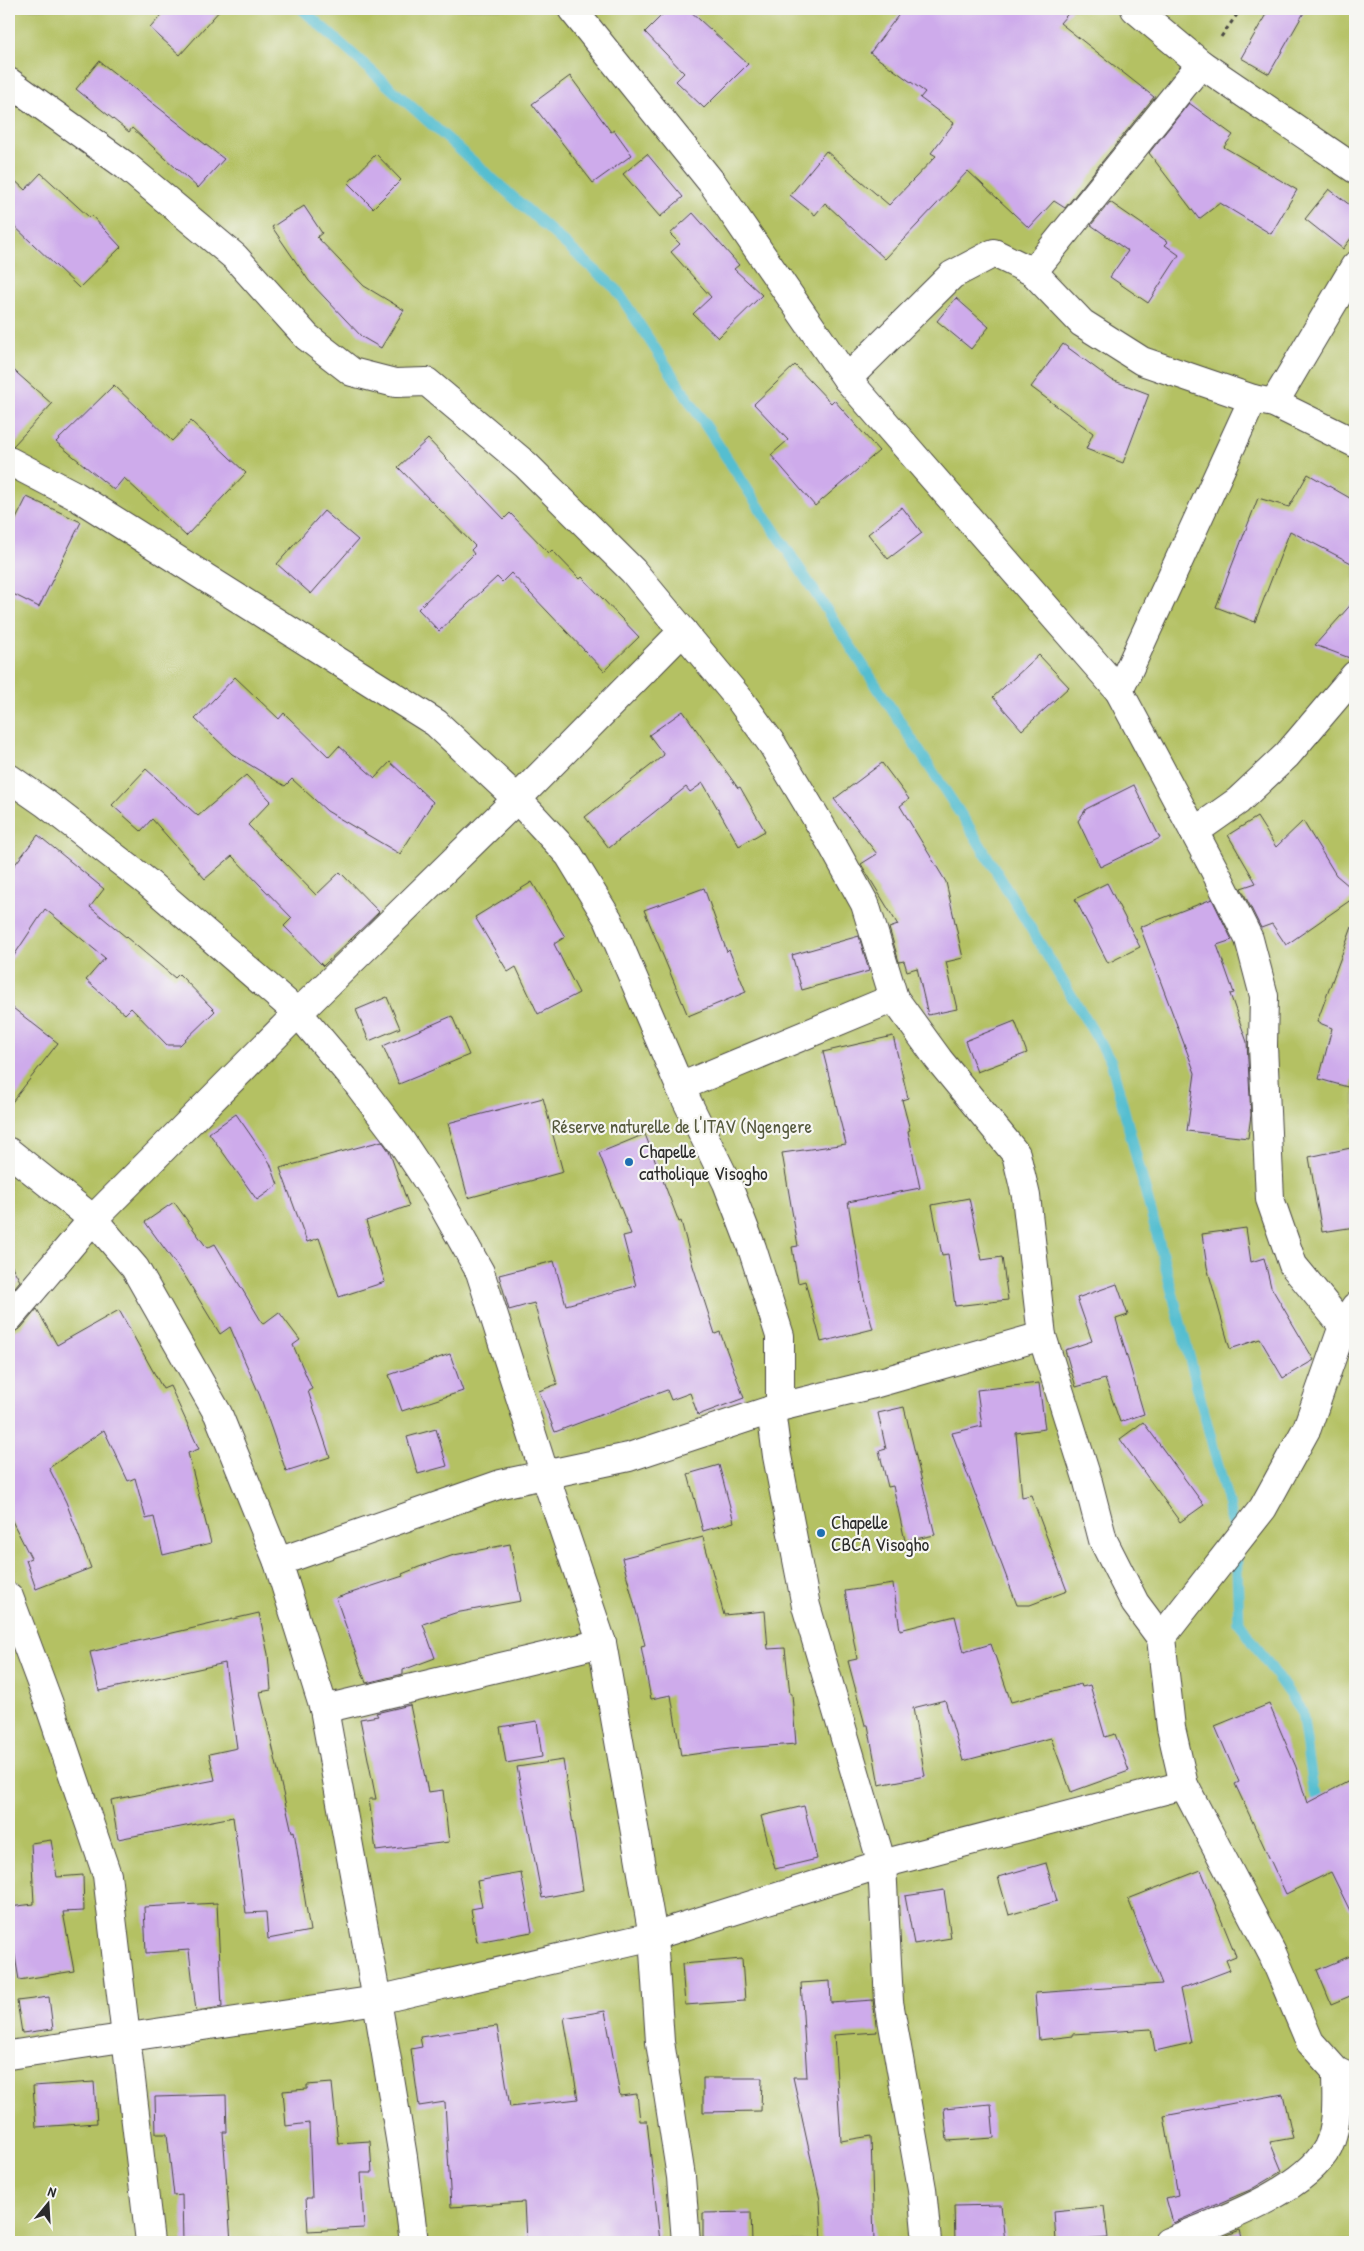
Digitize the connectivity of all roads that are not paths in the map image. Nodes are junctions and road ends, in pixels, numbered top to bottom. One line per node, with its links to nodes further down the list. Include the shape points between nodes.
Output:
1 (572, 9): 8 (street, via 713,184)
2 (1135, 9): 3 (street)
3 (1201, 64): 5 (street); 7 (street)
4 (11, 88): 12 (street, via 126,166 235,257 307,337 352,372 395,383 427,382 526,466 633,571)
5 (1355, 169)
6 (1355, 266): 9 (street)
7 (1033, 272): 8 (street, via 994,253 952,275); 9 (street, via 1082,323 1142,361)
8 (847, 379): 14 (street)
9 (1264, 401): 10 (street); 14 (street)
10 (1355, 443)
11 (9, 461): 16 (street, via 76,496 436,723)
12 (683, 631): 16 (street); 18 (street, via 772,744 833,846 865,904)
13 (1355, 674): 17 (street, via 1287,755 1238,801)
14 (1118, 691): 17 (street)
15 (10, 781): 19 (street, via 45,803 147,882)
16 (517, 799): 19 (street); 20 (street, via 569,855 608,919)
17 (1194, 832): 24 (street, via 1248,939 1264,996 1270,1199 1293,1265)
18 (894, 998): 20 (street); 25 (street, via 939,1060 1016,1154 1026,1196)
19 (298, 1013): 22 (street); 27 (street, via 401,1141 438,1197 480,1272)
20 (680, 1087): 26 (street, via 727,1183 780,1336)
21 (9, 1152): 22 (street)
22 (93, 1219): 23 (street); 28 (street, via 135,1268 218,1414)
23 (9, 1318)
24 (1351, 1323): 30 (street, via 1307,1428 1263,1508)
25 (1042, 1336): 26 (street); 30 (street, via 1103,1540 1135,1604)
26 (776, 1409): 27 (street, via 629,1457); 35 (street, via 777,1456 806,1606)
27 (545, 1476): 28 (street, via 501,1484); 32 (street)
28 (278, 1562): 33 (street)
29 (9, 1597): 31 (street)
30 (1161, 1638): 34 (street, via 1171,1728)
31 (16, 1643): 38 (street, via 49,1704 107,1874)
32 (602, 1643): 33 (street); 36 (street)
33 (324, 1709): 37 (street)
34 (1184, 1785): 35 (street); 40 (street, via 1273,1955 1310,2042)
35 (882, 1864): 36 (street); 44 (street, via 889,2002 922,2189)
36 (653, 1936): 37 (street); 43 (street, via 660,2042 681,2177)
37 (377, 2000): 38 (street); 42 (street)
38 (126, 2038): 39 (street); 41 (street)
39 (9, 2055)
40 (1345, 2075): 45 (street, via 1328,2147 1311,2169 1284,2189)
41 (150, 2242)
42 (414, 2242)
43 (686, 2242)
44 (927, 2242)
45 (1168, 2242)

